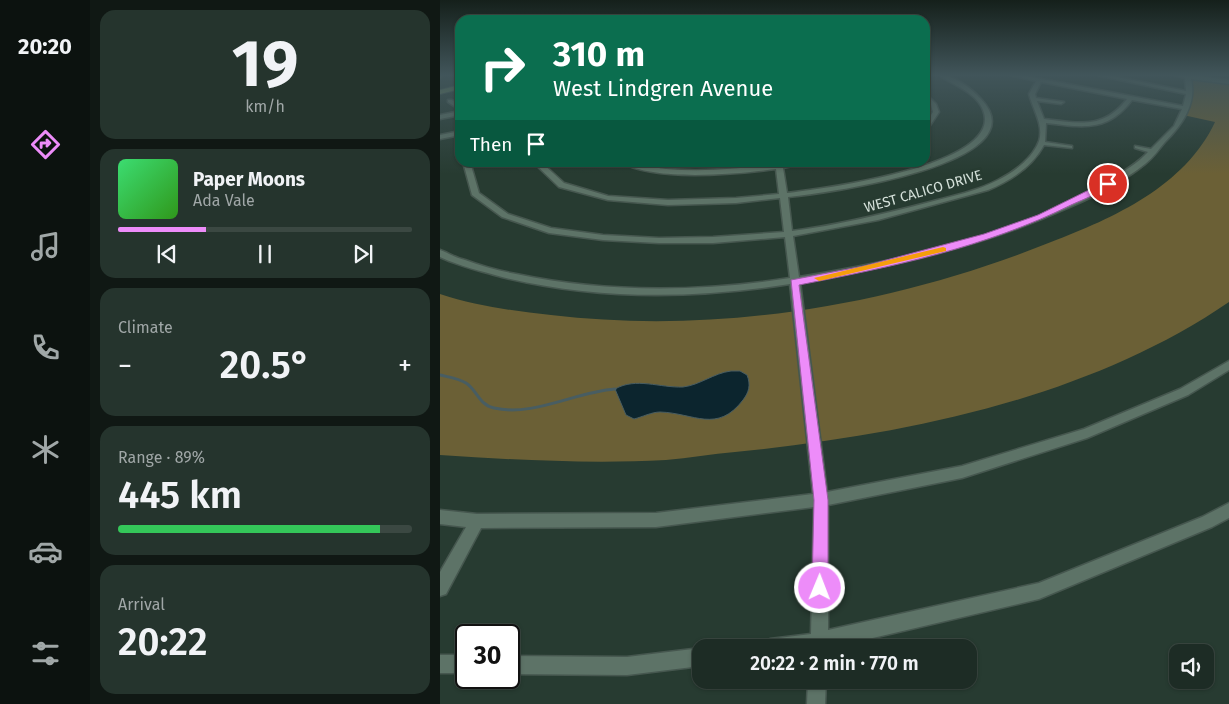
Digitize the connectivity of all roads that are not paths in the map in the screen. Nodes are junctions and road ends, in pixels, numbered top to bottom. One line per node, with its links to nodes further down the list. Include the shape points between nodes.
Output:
1 (935, 108): 9 (street)
2 (985, 108): 21 (street, via 988,124 974,144 958,156 879,181)
3 (1037, 108): 8 (street)
4 (1122, 108): 8 (street, via 1106,122)
5 (1186, 108): 15 (street, via 1174,129)
6 (455, 114): 7 (street)
7 (440, 117)
8 (1043, 121): 12 (street)
9 (930, 125)
10 (455, 134): 11 (street)
11 (440, 137)
12 (1042, 142): 13 (street); 22 (street, WEST CALICO DRIVE, via 1030,159 1002,180 962,196 838,227)
13 (1070, 147)
14 (1137, 147): 15 (street)
15 (1154, 152): 24 (street, via 1115,180 1041,217 933,253)
16 (465, 167): 22 (street, WEST CALICO DRIVE, via 470,188 484,202 514,220 540,228 640,241 703,242)
17 (538, 167): 21 (street, via 548,178 570,188 613,198 657,203)
18 (645, 167): 19 (street, via 723,172)
19 (763, 167)
20 (779, 167): 21 (street)
21 (784, 198): 22 (street)
22 (789, 235): 24 (street)
23 (440, 253): 24 (street, via 520,279 626,290 722,289)
24 (794, 282): 26 (street)
25 (1229, 365): 26 (street, via 1184,392 1087,433 962,472)
26 (821, 500): 29 (street, via 656,520); 31 (street)
27 (1229, 510): 32 (street, via 1207,522 1039,590)
28 (440, 517): 29 (street)
29 (477, 520): 30 (street)
30 (440, 588)
31 (819, 639)
32 (839, 639)
33 (692, 657): 36 (street, via 627,666)
34 (440, 664): 35 (street)
35 (455, 664)
36 (520, 665)
37 (817, 689): 38 (street)
38 (816, 704)

